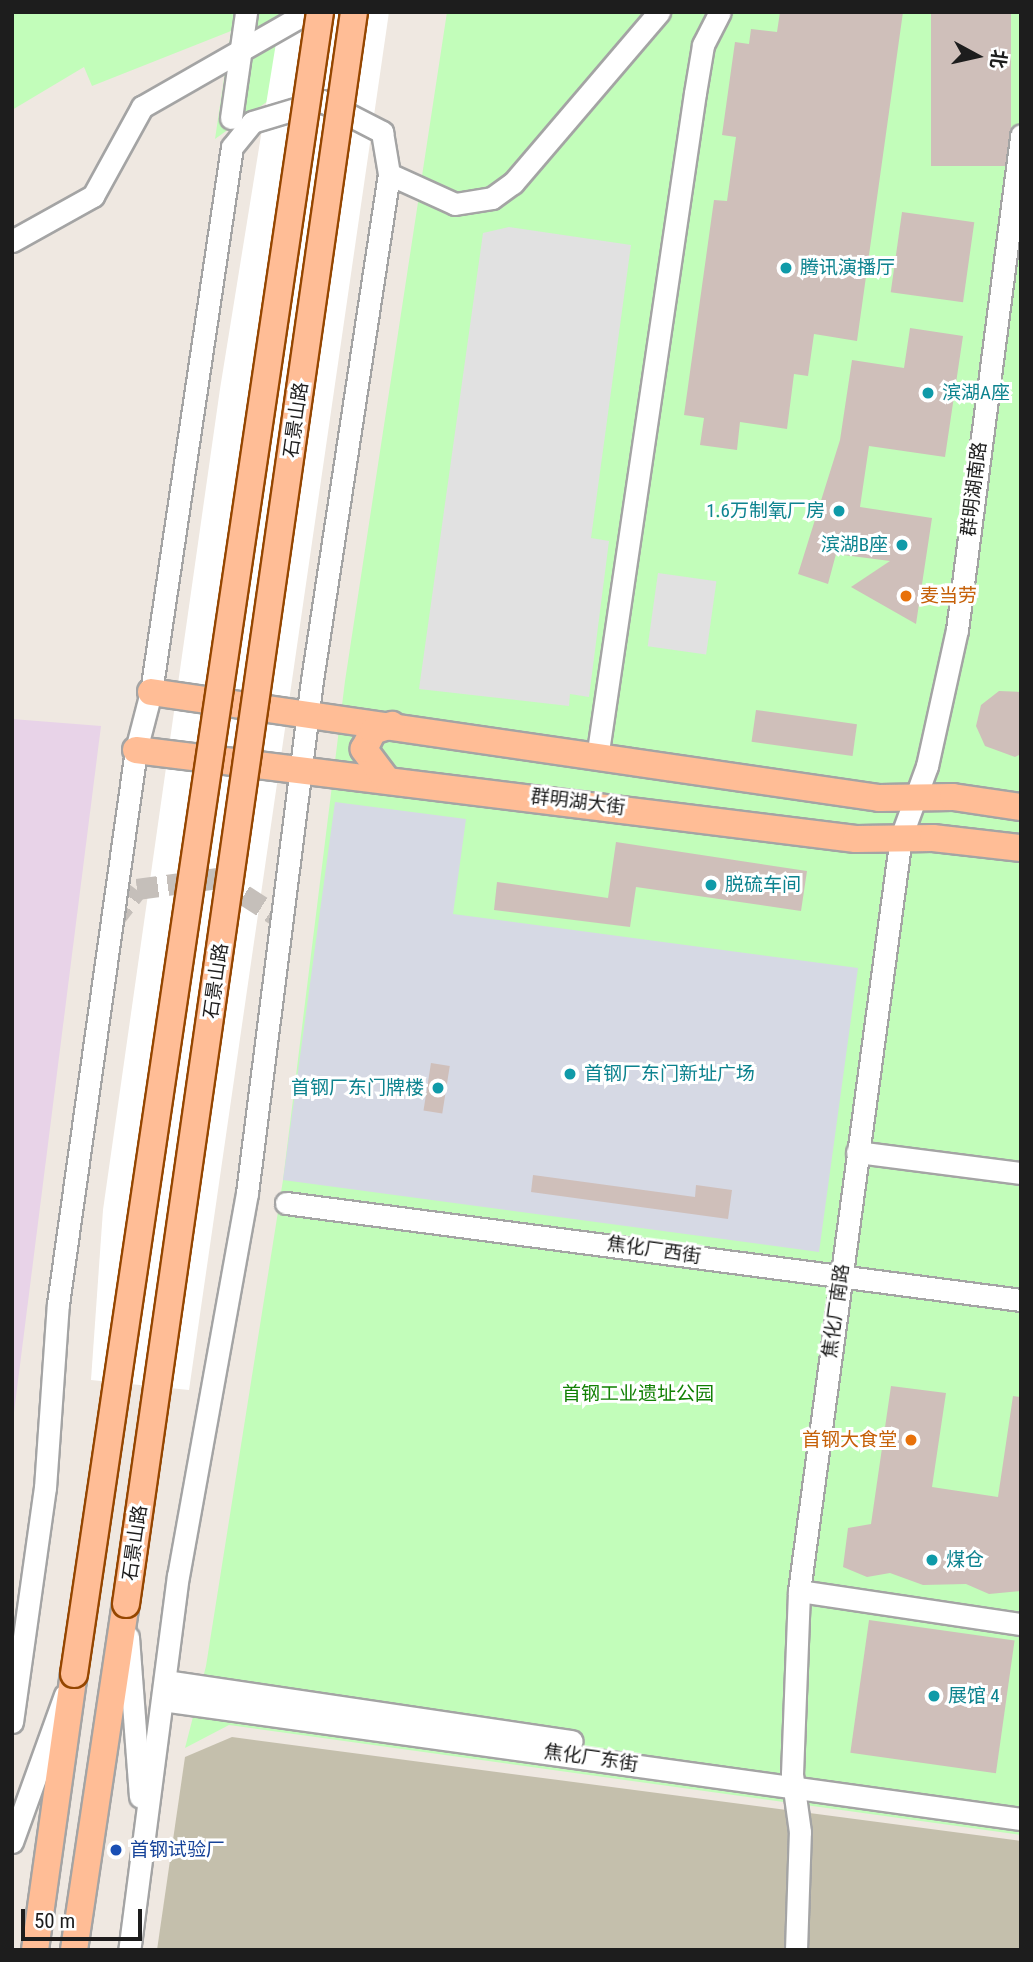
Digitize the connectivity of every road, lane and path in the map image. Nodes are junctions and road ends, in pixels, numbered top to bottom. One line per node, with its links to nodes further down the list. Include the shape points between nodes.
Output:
1 (246, 12): 7 (street)
2 (308, 12): 10 (street, via 142,107 93,195)
3 (320, 12): 30 (main road, 石景山路, bridge)
4 (354, 12): 28 (main road, 石景山路, bridge)
5 (659, 12): 9 (street, via 513,183 492,198 455,204)
6 (720, 12): 15 (street, via 703,46 695,93)
7 (230, 118)
8 (1021, 135): 18 (street, 群明湖南路, via 957,630)
9 (389, 174): 11 (street, via 382,132 323,101 252,122 232,147); 12 (street)
10 (12, 241)
11 (151, 692): 12 (main road); 14 (street)
12 (310, 715): 13 (main road); 16 (street)
13 (392, 725): 15 (main road); 17 (main road, via 373,731 364,749)
14 (136, 750): 16 (main road, 群明湖大街); 32 (street, via 58,1304 45,1488)
15 (597, 758): 18 (main road)
16 (305, 770): 17 (main road, 群明湖大街); 31 (street, via 247,1194)
17 (387, 780): 20 (main road, 群明湖大街, via 856,839)
18 (917, 798): 19 (main road); 20 (street, 群明湖南路)
19 (1021, 807)
20 (901, 838): 21 (main road, 群明湖大街); 22 (street, 焦化厂南路)
21 (1021, 848)
22 (858, 1152): 23 (street); 25 (street, 焦化厂南路)
23 (1021, 1174)
24 (286, 1203): 25 (street, 焦化厂西街)
25 (840, 1276): 26 (street, 焦化厂西街); 27 (street, 焦化厂南路)
26 (1021, 1300)
27 (799, 1591): 29 (street); 33 (street, 焦化厂南路)
28 (126, 1604): 37 (street, via 140,1793); 39 (main road, 石景山路)
29 (1021, 1624)
30 (74, 1674): 36 (street); 38 (main road, 石景山路)
31 (163, 1690): 33 (street, 焦化厂东街); 37 (street)
32 (12, 1722)
33 (792, 1780): 34 (street, 焦化厂东街); 35 (street, 焦化厂东街); 41 (street, 焦化厂南路, via 800,1832)
34 (1021, 1807)
35 (1021, 1819)
36 (12, 1842)
37 (134, 1918): 40 (street)
38 (35, 1950)
39 (74, 1950)
40 (129, 1950)
41 (796, 1950)

